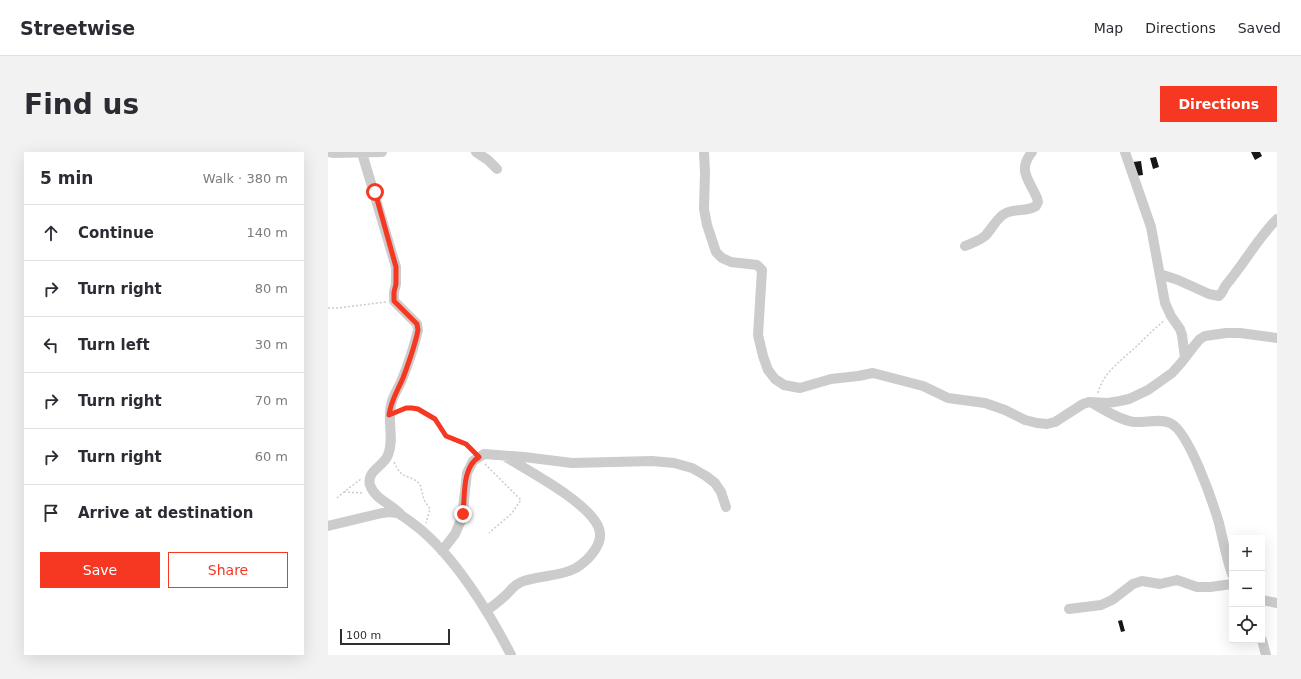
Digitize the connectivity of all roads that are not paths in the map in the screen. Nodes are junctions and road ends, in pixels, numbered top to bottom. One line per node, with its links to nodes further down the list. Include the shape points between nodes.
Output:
1 (328, 152): 7 (street)
2 (382, 152): 7 (street)
3 (476, 152): 8 (street)
4 (704, 152): 14 (street, via 704,209 712,241 716,252 722,258 731,262 757,265 762,270 758,335 762,356 768,370 784,385 800,388 831,379 873,373 923,386 948,398 985,403 1025,420 1046,424 1062,418 1082,404)
5 (1032, 152): 10 (street, via 1024,168 1037,198 1036,206 1002,215 984,237)
6 (1125, 152): 11 (street, via 1151,227)
7 (362, 153): 17 (street, via 396,267 394,301 417,324 418,330 405,372 392,400 387,458 369,479 376,495 397,509)
8 (497, 169)
9 (1277, 219): 11 (street, via 1262,235 1219,296)
10 (965, 246)
11 (1160, 274): 13 (street, via 1165,303 1182,335)
12 (1277, 338): 13 (street, via 1240,333 1205,336)
13 (1185, 358): 14 (street, via 1172,373 1148,390 1129,399 1108,403)
14 (1094, 402): 20 (street, via 1134,422 1170,423 1184,436 1211,500)
15 (505, 456): 16 (street, via 572,463 674,463 692,468 715,483); 19 (street, via 484,454 473,461 467,473 460,524); 25 (street, via 580,505 592,516 600,536 593,553 576,568 520,582)
16 (726, 507)
17 (402, 516): 18 (street, via 382,512); 19 (street)
18 (328, 526)
19 (442, 550): 25 (street)
20 (1231, 571)
21 (1229, 584): 24 (street, via 1197,587 1177,580 1160,584 1142,581 1133,584 1102,605)
22 (1265, 601): 23 (street)
23 (1277, 603)
24 (1069, 609)
25 (486, 611): 27 (street)
26 (1263, 643): 28 (street)
27 (511, 655)
28 (1266, 655)

